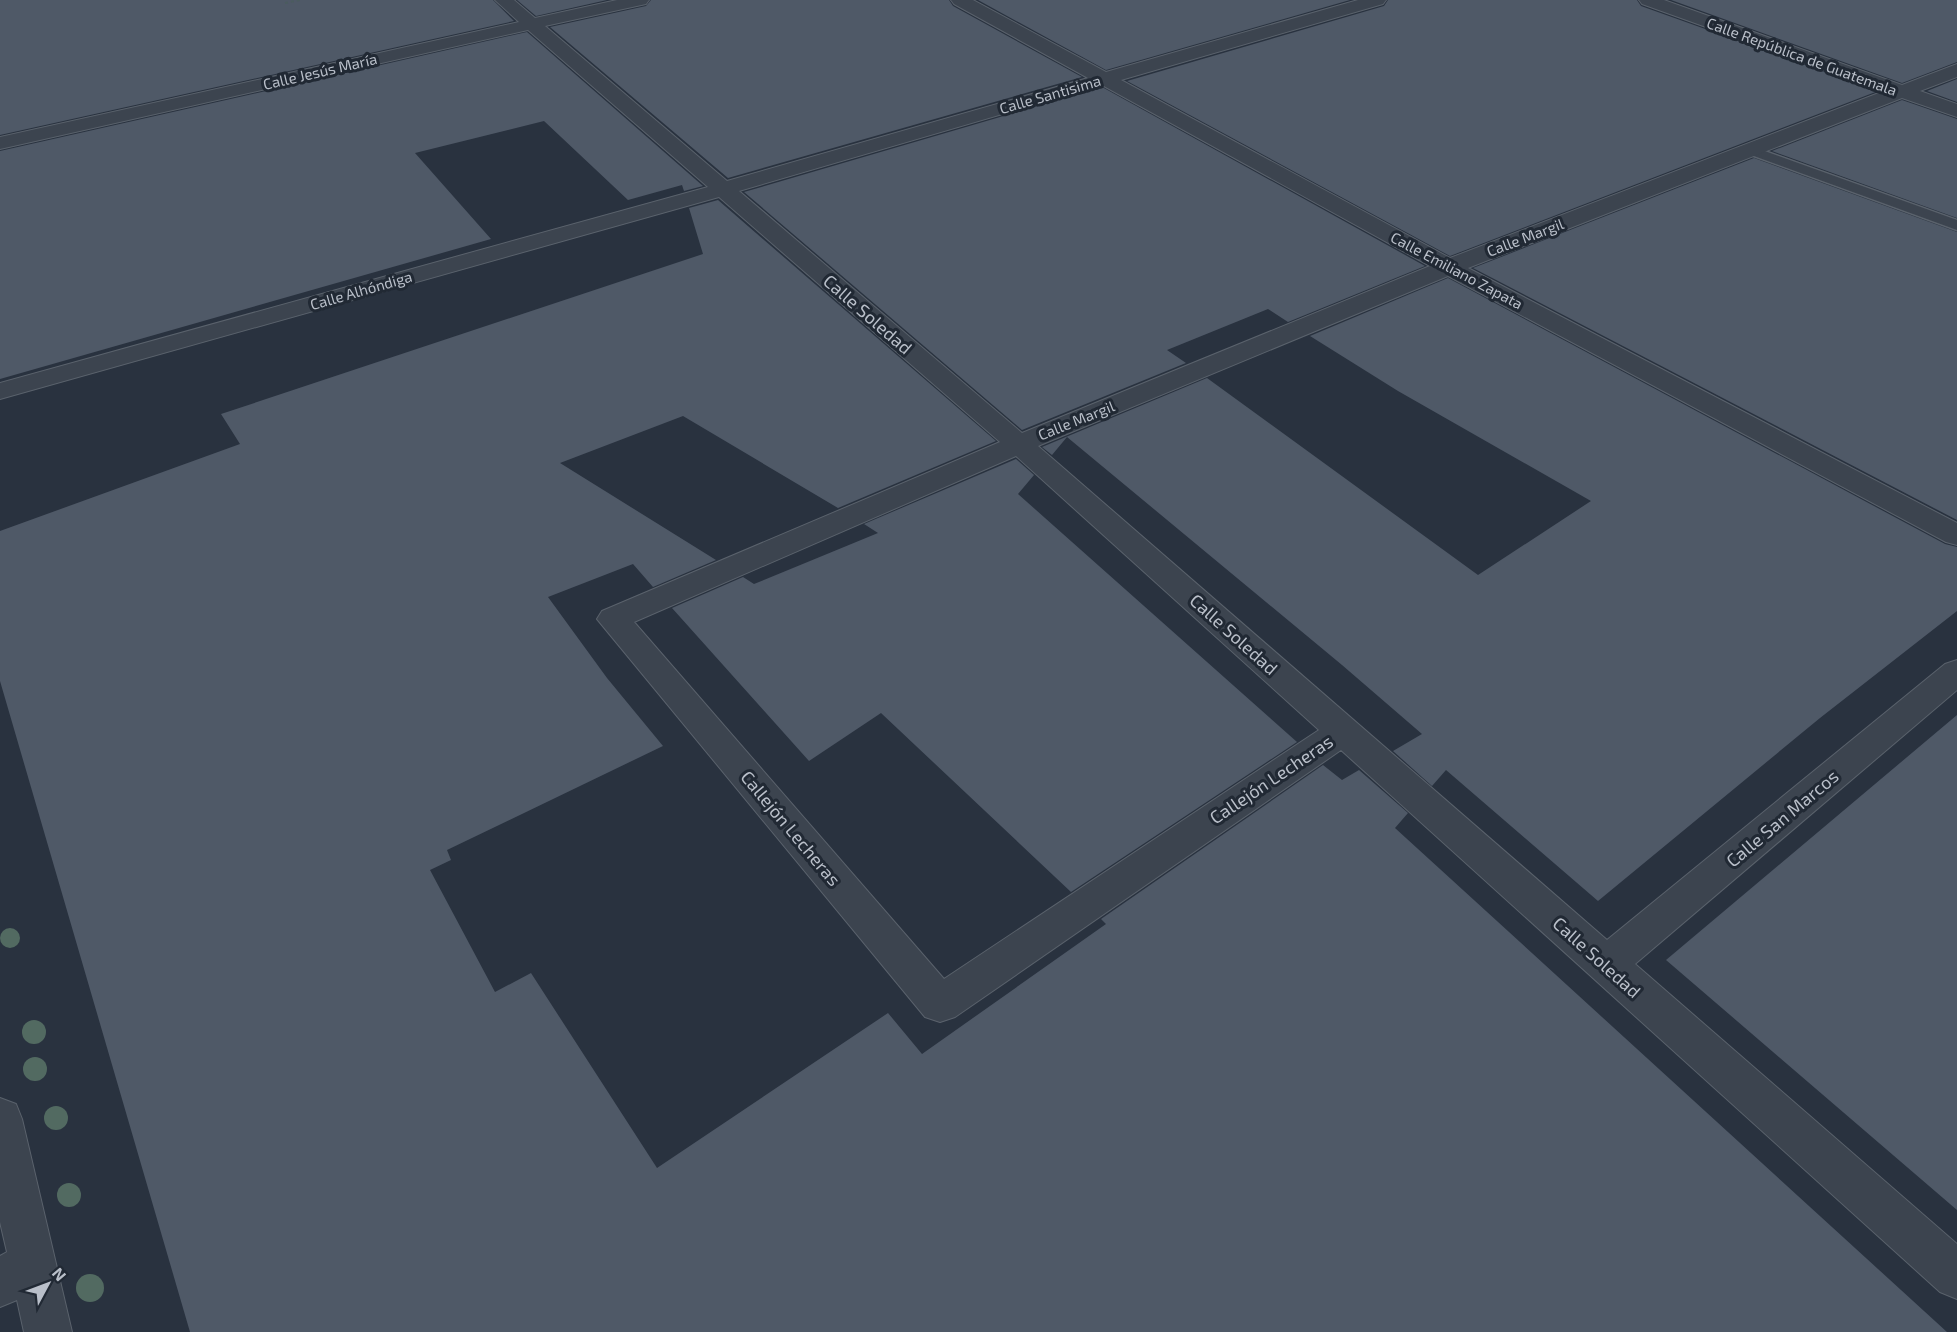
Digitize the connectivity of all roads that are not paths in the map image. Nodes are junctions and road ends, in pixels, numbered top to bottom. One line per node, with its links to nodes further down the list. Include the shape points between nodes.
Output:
1 (504, 0): 6 (street, Calle Soledad)
2 (640, 0): 6 (street, Calle Jesús María)
3 (960, 0): 8 (street, Calle Emiliano Zapata)
4 (1377, 0): 8 (street, Calle Santisima)
5 (1648, 0): 9 (street, Calle República de Guatemala)
6 (531, 23): 11 (street, Calle Jesús María); 13 (street, Calle Soledad)
7 (1957, 70): 9 (street, Calle Margil)
8 (1104, 79): 13 (street, Calle Santisima); 15 (street, Calle Emiliano Zapata)
9 (1902, 91): 10 (street, Calle República de Guatemala); 12 (street, Calle Margil)
10 (1957, 111)
11 (0, 143)
12 (1748, 149): 14 (lane); 15 (street, Calle Margil)
13 (723, 189): 16 (street, Calle Alhóndiga); 17 (street, Calle Soledad)
14 (1957, 225)
15 (1449, 267): 17 (street, Calle Margil); 18 (street, Calle Emiliano Zapata)
16 (0, 391)
17 (1019, 444): 20 (street, Calle Soledad); 20 (street, Callejón Lecheras, via 613,619 940,1004)
18 (1957, 535)
19 (1957, 672): 21 (street, Calle San Marcos)
20 (1343, 731): 21 (street, Calle Soledad)
21 (1606, 965): 24 (street, Calle Soledad)
22 (0, 1119): 23 (street)
23 (16, 1274): 25 (street)
24 (1957, 1275)
25 (48, 1332)

